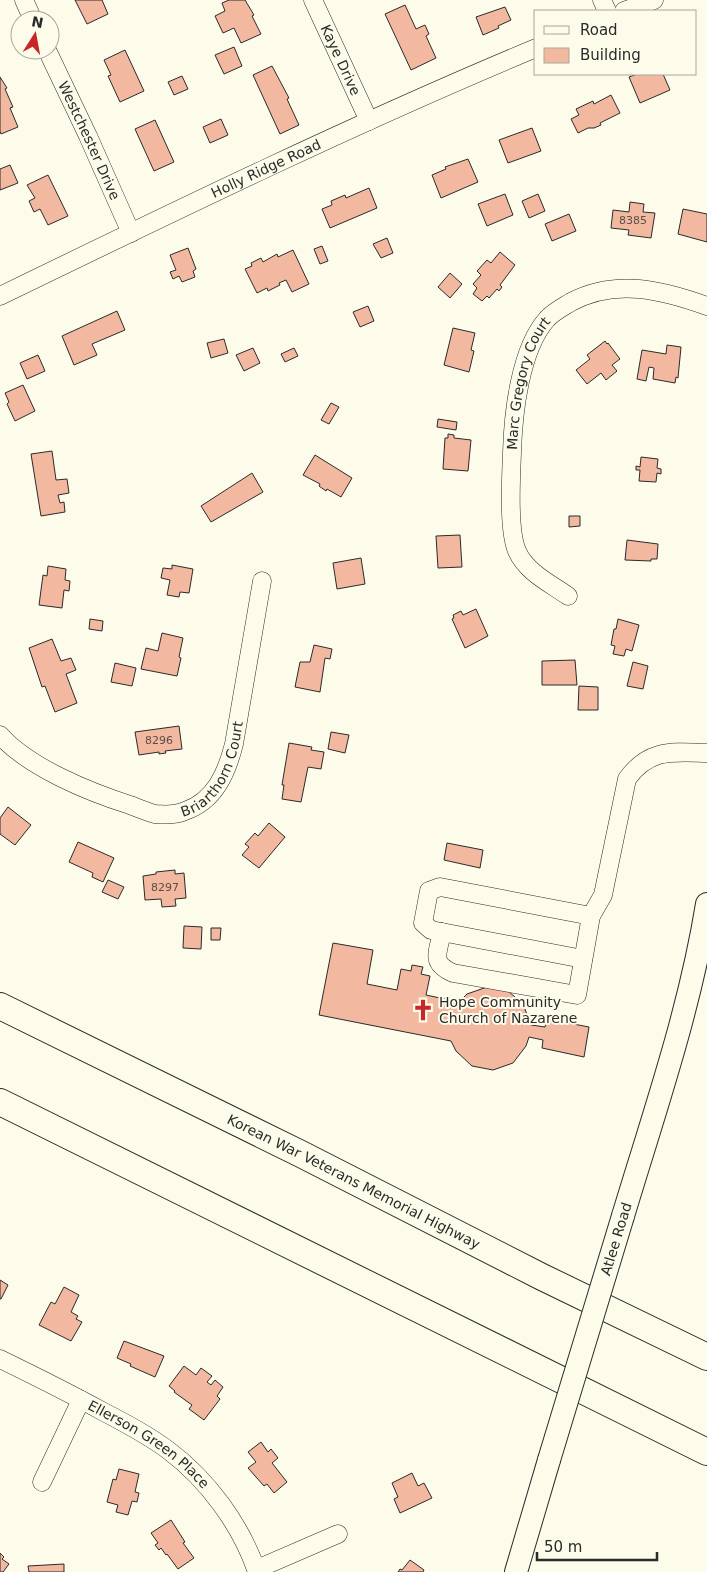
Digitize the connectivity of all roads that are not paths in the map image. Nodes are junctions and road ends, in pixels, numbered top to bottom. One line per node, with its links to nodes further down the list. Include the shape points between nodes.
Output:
1 (313, 0): 6 (street, Kaye Drive)
2 (654, 0): 3 (street)
3 (627, 10)
4 (534, 49): 6 (street, Holly Ridge Road)
5 (52, 60): 7 (street, Westchester Drive)
6 (369, 121): 7 (street, Holly Ridge Road)
7 (130, 233): 8 (street, Holly Ridge Road)
8 (0, 296)
9 (707, 306): 11 (street, Marc Gregory Court, via 649,289 624,287 602,290 560,308 537,334 518,390 511,488 513,538 523,561)
10 (262, 581): 12 (street, Briarthorn Court, via 234,744 219,785 200,805 174,814 155,814 114,800 35,762)
11 (568, 596)
12 (0, 735)
13 (707, 753): 15 (street, via 658,755 635,768 627,779 603,895)
14 (707, 904): 27 (main road, Atlee Road, bridge, via 691,982)
15 (591, 916): 16 (street, via 440,887 429,891 423,923 431,930); 17 (street)
16 (442, 932): 17 (street); 17 (street, via 440,967 454,972 577,995)
17 (583, 959)
18 (0, 1006): 20 (highway, Korean War Veterans Memorial Highway)
19 (0, 1102): 23 (highway)
20 (707, 1357)
21 (0, 1359): 22 (street, Ellerson Green Place)
22 (81, 1400): 24 (street); 26 (street, Ellerson Green Place, via 143,1433 193,1472 233,1522)
23 (707, 1452)
24 (42, 1482)
25 (338, 1534): 26 (street)
26 (257, 1571)
27 (516, 1572)

